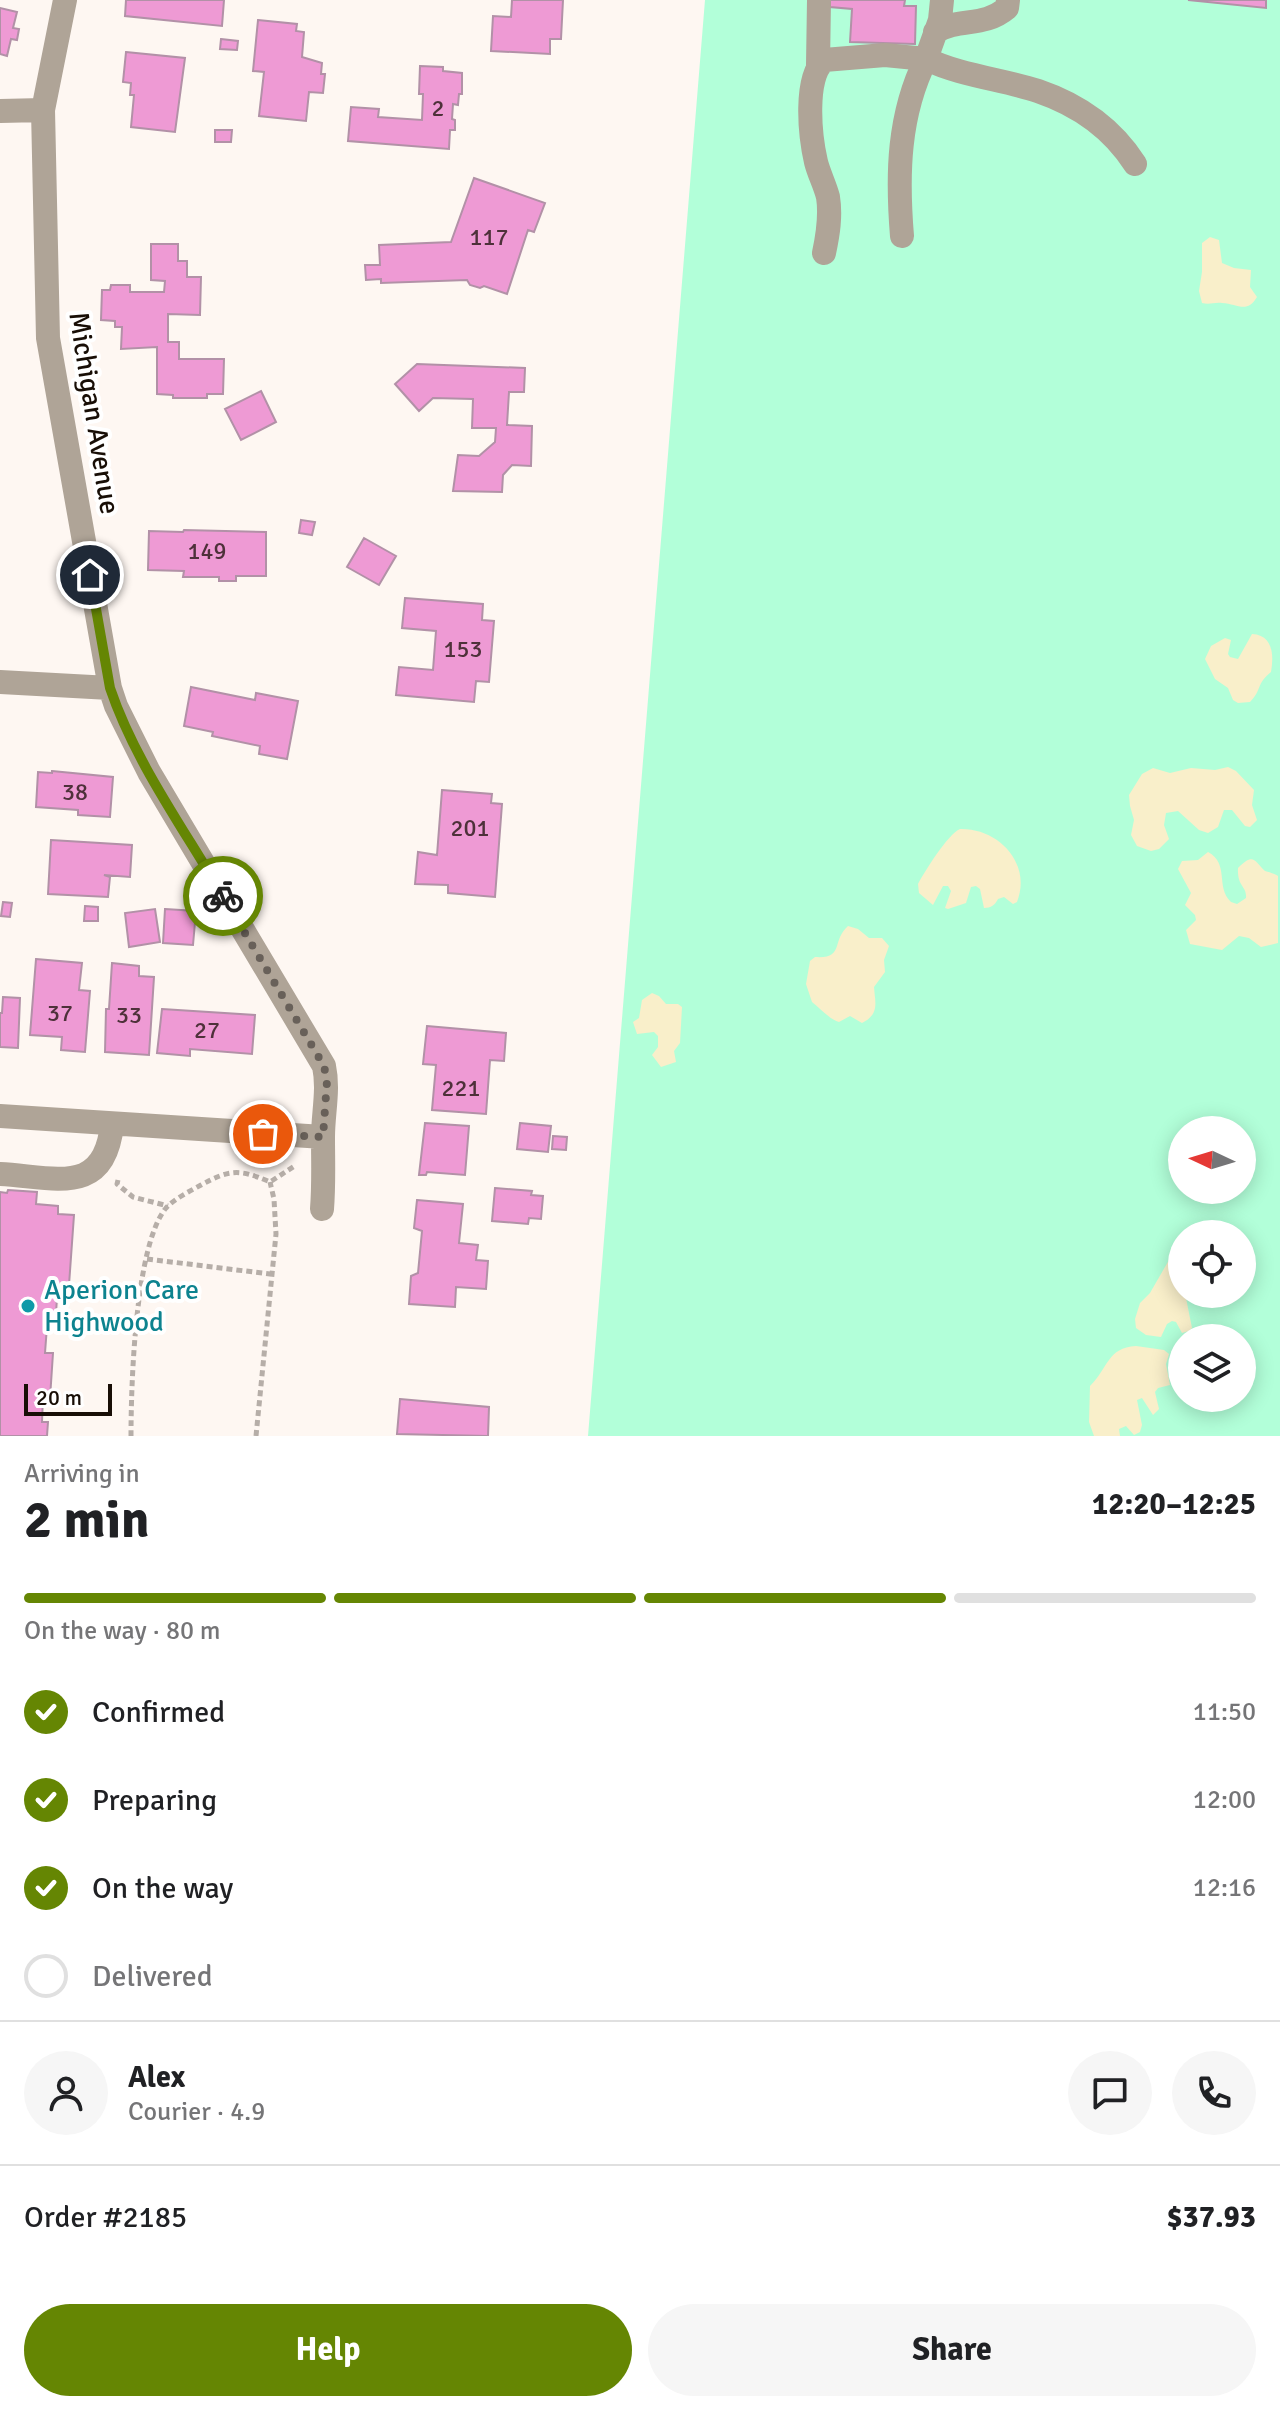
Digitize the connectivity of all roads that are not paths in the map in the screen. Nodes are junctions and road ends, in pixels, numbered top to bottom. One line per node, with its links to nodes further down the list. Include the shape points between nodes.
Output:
1 (65, 0): 8 (street, Michigan Avenue)
2 (819, 0): 7 (street)
3 (942, 0): 5 (street)
4 (1008, 0): 5 (street, via 994,19 949,23)
5 (935, 32): 6 (street)
6 (926, 59): 7 (street, via 859,56); 10 (street, via 949,70 1039,91 1070,106 1102,123); 11 (street, via 902,135)
7 (818, 65): 12 (street, via 811,128 828,198)
8 (43, 110): 9 (street); 14 (street, Michigan Avenue, via 48,338)
9 (0, 111)
10 (1135, 164)
11 (902, 236)
12 (824, 253)
13 (0, 682): 14 (street)
14 (110, 688): 17 (street, Michigan Avenue, via 149,772 324,1066)
15 (0, 1116): 16 (street)
16 (112, 1124): 17 (street); 18 (street, via 109,1147 97,1169 80,1178)
17 (324, 1147): 19 (street, Michigan Avenue)
18 (0, 1174)
19 (322, 1209)

